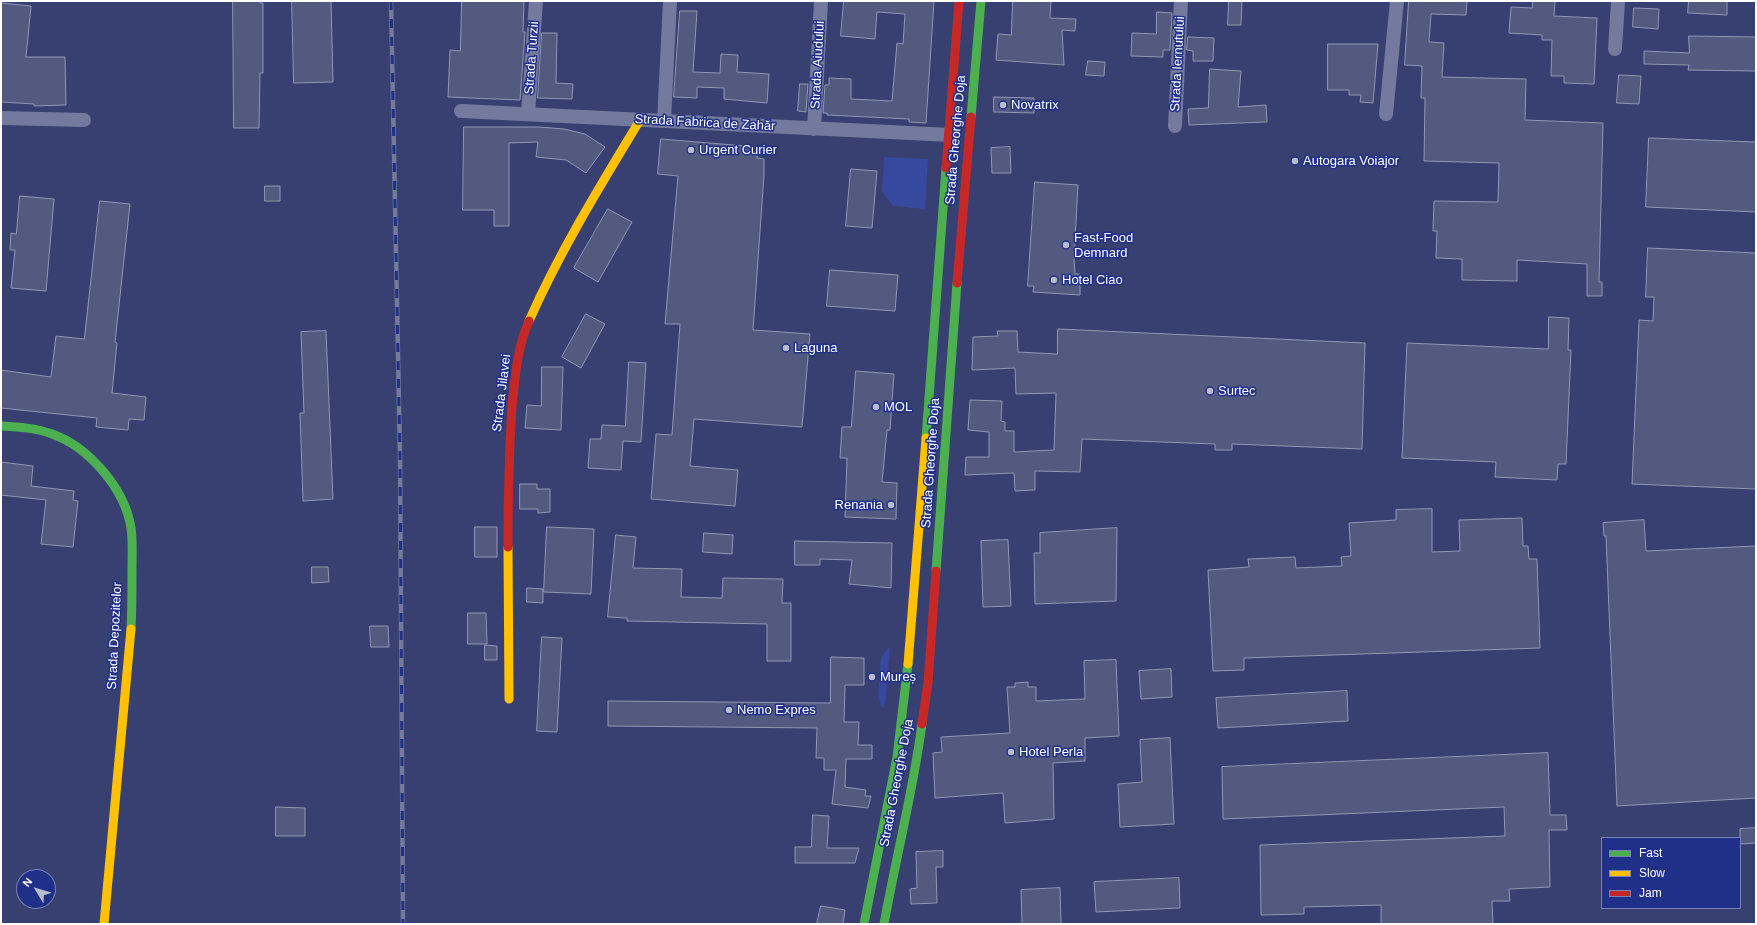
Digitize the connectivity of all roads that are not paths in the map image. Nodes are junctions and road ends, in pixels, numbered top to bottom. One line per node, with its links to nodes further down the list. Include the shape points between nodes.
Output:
1 (536, 1): 11 (street, Strada Turzii)
2 (670, 1): 16 (street)
3 (822, 1): 18 (street, Strada Aiudului)
4 (959, 1): 19 (main road, Strada Gheorghe Doja)
5 (981, 1): 24 (main road, Strada Gheorghe Doja, via 956,294 928,684 917,762)
6 (1181, 1): 17 (street, Strada Iernutului)
7 (1397, 1): 12 (street)
8 (1618, 1): 9 (street)
9 (1615, 49)
10 (461, 111): 11 (street, Strada Fabrica de Zahăr)
11 (528, 114): 15 (street, Strada Fabrica de Zahăr)
12 (1386, 114)
13 (1, 118): 14 (street)
14 (84, 120)
15 (640, 120): 16 (street, Strada Fabrica de Zahăr); 21 (main road, Strada Jilavei, via 584,212 543,289 524,332 515,373 508,462)
16 (664, 121): 18 (street, Strada Fabrica de Zahăr)
17 (1175, 126)
18 (814, 129): 19 (street, Strada Fabrica de Zahăr)
19 (950, 135): 23 (main road, Strada Gheorghe Doja, via 907,680 897,756)
20 (1, 426): 22 (main road, Strada Depozitelor, via 35,429 54,435 70,442 90,457 119,495 131,525 132,601 128,667)
21 (509, 699)
22 (104, 924)
23 (864, 924)
24 (884, 924)

